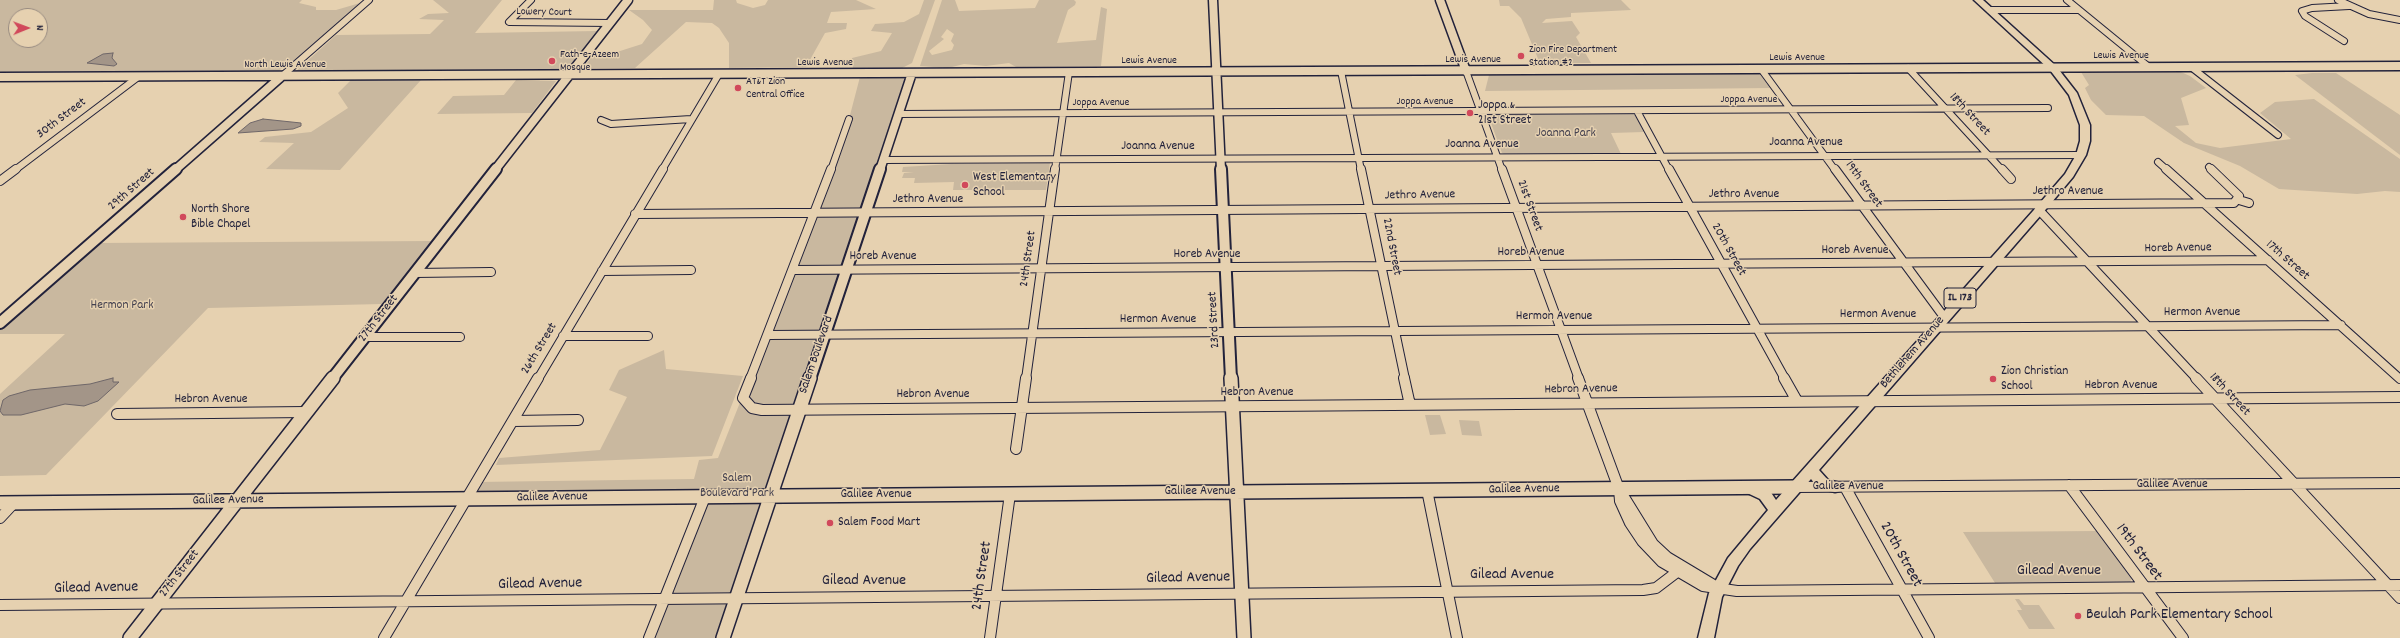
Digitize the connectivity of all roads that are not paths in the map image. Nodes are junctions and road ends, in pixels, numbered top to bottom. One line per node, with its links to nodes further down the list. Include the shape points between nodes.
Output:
1 (368, 0): 28 (street)
2 (531, 0): 13 (street, Lowery Court, via 509,22)
3 (628, 0): 13 (street, 27th Street)
4 (1213, 0): 24 (street, 23rd Street)
5 (1440, 0): 22 (street, 21st Street)
6 (1978, 0): 10 (main road, IL 173)
7 (2067, 0): 11 (street)
8 (2338, 0): 9 (street)
9 (2349, 6): 12 (street, via 2369,14); 14 (street, via 2302,11 2305,16)
10 (1990, 10): 11 (street); 19 (main road, IL 173)
11 (2079, 10): 16 (street)
12 (2400, 20)
13 (610, 23): 27 (street, 27th Street)
14 (2344, 41)
15 (2400, 66): 17 (street, Lewis Avenue)
16 (2149, 67): 17 (street, Lewis Avenue); 19 (street, Lewis Avenue)
17 (2191, 67): 43 (street)
18 (1908, 68): 19 (street, Lewis Avenue); 20 (street, Lewis Avenue); 32 (street, 18th Street)
19 (2053, 68): 45 (main road, Bethlehem Avenue / IL 173, via 2074,95 2080,108 2085,125 2085,141)
20 (1761, 69): 22 (street, Lewis Avenue); 33 (street, 19th Street)
21 (1342, 71): 22 (street, Lewis Avenue); 24 (street, Lewis Avenue); 37 (street, 22nd Street)
22 (1466, 71): 34 (street, 21st Street)
23 (1069, 72): 24 (street, Lewis Avenue); 25 (street, Lewis Avenue); 38 (street, 24th Street)
24 (1218, 72): 36 (street, 23rd Street)
25 (912, 73): 26 (street, Lewis Avenue); 39 (street, Salem Boulevard)
26 (719, 74): 27 (street, Lewis Avenue); 40 (street, 26th Street)
27 (569, 75): 28 (street, North Lewis Avenue); 84 (street, 27th Street)
28 (282, 76): 30 (street, North Lewis Avenue); 86 (street, 29th Street)
29 (0, 77): 30 (street, North Lewis Avenue)
30 (138, 77): 56 (street, 30th Street)
31 (2048, 108): 32 (street, Joppa Avenue)
32 (1946, 109): 33 (street, Joppa Avenue); 44 (street, 18th Street)
33 (1792, 110): 35 (street, Joppa Avenue); 46 (street, 19th Street)
34 (1481, 111): 35 (street, Joppa Avenue); 37 (street, Joppa Avenue); 48 (street, 21st Street)
35 (1637, 111): 47 (street, 20th Street)
36 (1220, 112): 37 (street, Joppa Avenue); 38 (street, Joppa Avenue); 49 (street, 23rd Street)
37 (1350, 112): 50 (street, 22nd Street)
38 (1063, 113): 39 (street, Joppa Avenue); 51 (street, 24th Street)
39 (899, 114): 52 (street, Salem Boulevard)
40 (691, 119): 42 (street, via 611,124); 69 (street, 26th Street)
41 (849, 119): 68 (street)
42 (601, 120)
43 (2278, 135)
44 (1987, 154): 45 (street, Joanna Avenue); 46 (street, Joanna Avenue); 55 (street, 18th Street)
45 (2081, 154): 63 (main road, Bethlehem Avenue / IL 173, via 2070,175)
46 (1825, 155): 47 (street, Joanna Avenue); 60 (street, 19th Street)
47 (1662, 156): 48 (street, Joanna Avenue); 61 (street, 20th Street)
48 (1497, 157): 50 (street, Joanna Avenue); 62 (street, 21st Street)
49 (1222, 158): 50 (street, Joanna Avenue); 51 (street, Joanna Avenue); 65 (street, 23rd Street)
50 (1359, 158): 64 (street, 22nd Street)
51 (1057, 159): 52 (street, Joanna Avenue); 66 (street, 24th Street)
52 (883, 160): 67 (street, Salem Boulevard)
53 (2158, 162): 58 (street, 17th Street)
54 (2208, 167): 57 (street, via 2235,191)
55 (2010, 179)
56 (0, 181)
57 (2239, 200): 58 (street, Jethro Avenue, via 2234,204); 59 (street)
58 (2205, 203): 63 (street, Jethro Avenue); 70 (street, 17th Street)
59 (2249, 203)
60 (1862, 206): 61 (street, Jethro Avenue); 63 (street, Jethro Avenue); 72 (street, 19th Street)
61 (1690, 207): 62 (street, Jethro Avenue); 74 (street, 20th Street)
62 (1516, 208): 64 (street, Jethro Avenue); 75 (street, 21st Street)
63 (2041, 208): 71 (street, 18th Street); 73 (main road, Bethlehem Avenue / IL 173)
64 (1371, 209): 65 (street, Jethro Avenue); 76 (street, 22nd Street)
65 (1224, 210): 66 (street, Jethro Avenue); 77 (street, 23rd Street)
66 (1049, 211): 67 (street, Jethro Avenue); 78 (street, 24th Street)
67 (866, 212): 68 (street, Jethro Avenue); 79 (street, Salem Boulevard)
68 (815, 213): 69 (street, Jethro Avenue); 81 (street)
69 (635, 214): 82 (street, 26th Street)
70 (2268, 260): 71 (street, Horeb Avenue); 87 (street, 17th Street)
71 (2087, 262): 73 (street, Horeb Avenue); 88 (street, 18th Street)
72 (1904, 263): 73 (street, Horeb Avenue); 74 (street, Horeb Avenue); 85 (street, 19th Street)
73 (1991, 263): 85 (main road, Bethlehem Avenue / IL 173)
74 (1721, 264): 75 (street, Horeb Avenue); 90 (street, 20th Street)
75 (1536, 265): 76 (street, Horeb Avenue); 91 (street, 21st Street)
76 (1382, 266): 77 (street, Horeb Avenue); 93 (street, 22nd Street)
77 (1227, 267): 78 (street, Horeb Avenue); 92 (street, 23rd Street)
78 (1041, 268): 79 (street, Horeb Avenue); 94 (street, 24th Street)
79 (846, 269): 81 (street, Horeb Avenue); 96 (street, Salem Boulevard)
80 (691, 270): 82 (street)
81 (793, 270): 95 (street)
82 (602, 271): 97 (street, 26th Street)
83 (491, 272): 84 (street)
84 (415, 273): 99 (street, 27th Street)
85 (1944, 317): 89 (main road, Bethlehem Avenue / IL 173)
86 (0, 324)
87 (2341, 325): 88 (street, Hermon Avenue); 101 (street, 17th Street)
88 (2146, 326): 89 (street, Hermon Avenue); 103 (street, 18th Street)
89 (1935, 327): 90 (street, Hermon Avenue); 105 (main road, Bethlehem Avenue / IL 173)
90 (1757, 329): 91 (street, Hermon Avenue); 104 (street, 20th Street)
91 (1560, 330): 93 (street, Hermon Avenue); 106 (street, 21st Street)
92 (1230, 332): 93 (street, Hermon Avenue); 94 (street, Hermon Avenue); 108 (street, 23rd Street)
93 (1394, 332): 107 (street, 22nd Street)
94 (1032, 333): 96 (street, Hermon Avenue); 109 (street, 24th Street)
95 (768, 335): 96 (street, Hermon Avenue); 110 (street, Hebron Avenue, via 743,398 748,405 762,410)
96 (824, 335): 110 (street, Salem Boulevard)
97 (563, 336): 98 (street); 114 (street, 26th Street)
98 (648, 336)
99 (364, 337): 100 (street); 111 (street, 27th Street)
100 (460, 337)
101 (2400, 379)
102 (2400, 397): 103 (street, Hebron Avenue)
103 (2214, 398): 105 (street, Hebron Avenue); 118 (street, 18th Street)
104 (1797, 401): 105 (street, Hebron Avenue); 106 (street, Hebron Avenue)
105 (1871, 401): 116 (main road, Bethlehem Avenue / IL 173)
106 (1587, 403): 107 (street, Hebron Avenue); 123 (street, 21st Street)
107 (1410, 405): 108 (street, Hebron Avenue)
108 (1233, 406): 109 (street, Hebron Avenue); 125 (street, 23rd Street)
109 (1022, 407): 110 (street, Hebron Avenue); 115 (street, 24th Street)
110 (799, 409): 127 (street, Salem Boulevard)
111 (306, 412): 112 (street, Hebron Avenue); 130 (street, 27th Street)
112 (117, 414)
113 (578, 420): 114 (street)
114 (513, 421): 129 (street, 26th Street)
115 (1016, 449)
116 (1811, 469): 121 (main road, Bethlehem Avenue / IL 173); 122 (main road, via 1823,484)
117 (2400, 483): 118 (street, Galilee Avenue)
118 (2294, 484): 119 (street, Galilee Avenue); 136 (street, 18th Street)
119 (2069, 485): 122 (street, Galilee Avenue); 138 (street, 19th Street)
120 (1748, 487): 121 (street, Galilee Avenue); 123 (street, Galilee Avenue); 133 (main road, via 1766,495)
121 (1795, 487): 122 (street, Galilee Avenue); 133 (main road, Bethlehem Avenue / IL 173)
122 (1840, 487): 140 (street, 20th Street)
123 (1619, 489): 124 (street, Galilee Avenue); 135 (street, 21st Street, via 1620,502 1642,541 1662,562)
124 (1427, 490): 125 (street, Galilee Avenue); 141 (street)
125 (1237, 492): 126 (street, Galilee Avenue); 142 (street, 23rd Street)
126 (1010, 494): 127 (street, Galilee Avenue); 143 (street, 24th Street)
127 (770, 496): 128 (street, Galilee Avenue); 144 (street, Salem Boulevard)
128 (705, 497): 129 (street, Galilee Avenue); 146 (street)
129 (467, 499): 130 (street, Galilee Avenue); 147 (street, 26th Street)
130 (237, 501): 132 (street, Galilee Avenue); 148 (street, 27th Street)
131 (0, 503): 132 (street, Galilee Avenue)
132 (14, 503): 134 (street)
133 (1775, 510): 139 (main road, Bethlehem Avenue / IL 173, via 1745,545)
134 (0, 518)
135 (1679, 569): 139 (street, Gilead Avenue, via 1703,586); 141 (street, Gilead Avenue, via 1656,588 1643,590)
136 (2388, 585): 137 (street, Gilead Avenue); 138 (street, Gilead Avenue); 145 (street, 18th Street)
137 (2400, 585)
138 (2145, 587): 140 (street, Gilead Avenue); 159 (street, 19th Street)
139 (1719, 588): 140 (street, Gilead Avenue, via 1737,591); 157 (main road, Bethlehem Avenue / IL 173, via 1708,622)
140 (1902, 589): 158 (street, 20th Street)
141 (1448, 592): 142 (street, Gilead Avenue); 156 (street)
142 (1242, 594): 143 (street, Gilead Avenue); 155 (street, 23rd Street)
143 (995, 596): 144 (street, Gilead Avenue); 154 (street, 24th Street)
144 (736, 598): 146 (street, Gilead Avenue); 153 (street, Salem Boulevard)
145 (2400, 598)
146 (664, 599): 147 (street, Gilead Avenue); 152 (street)
147 (406, 601): 148 (street, Gilead Avenue); 151 (street, 26th Street)
148 (157, 603): 149 (street, Gilead Avenue); 150 (street, 27th Street)
149 (0, 605)
150 (130, 638)
151 (384, 638)
152 (649, 638)
153 (722, 638)
154 (990, 638)
155 (1244, 638)
156 (1457, 638)
157 (1706, 638)
158 (1929, 638)
159 (2183, 638)

